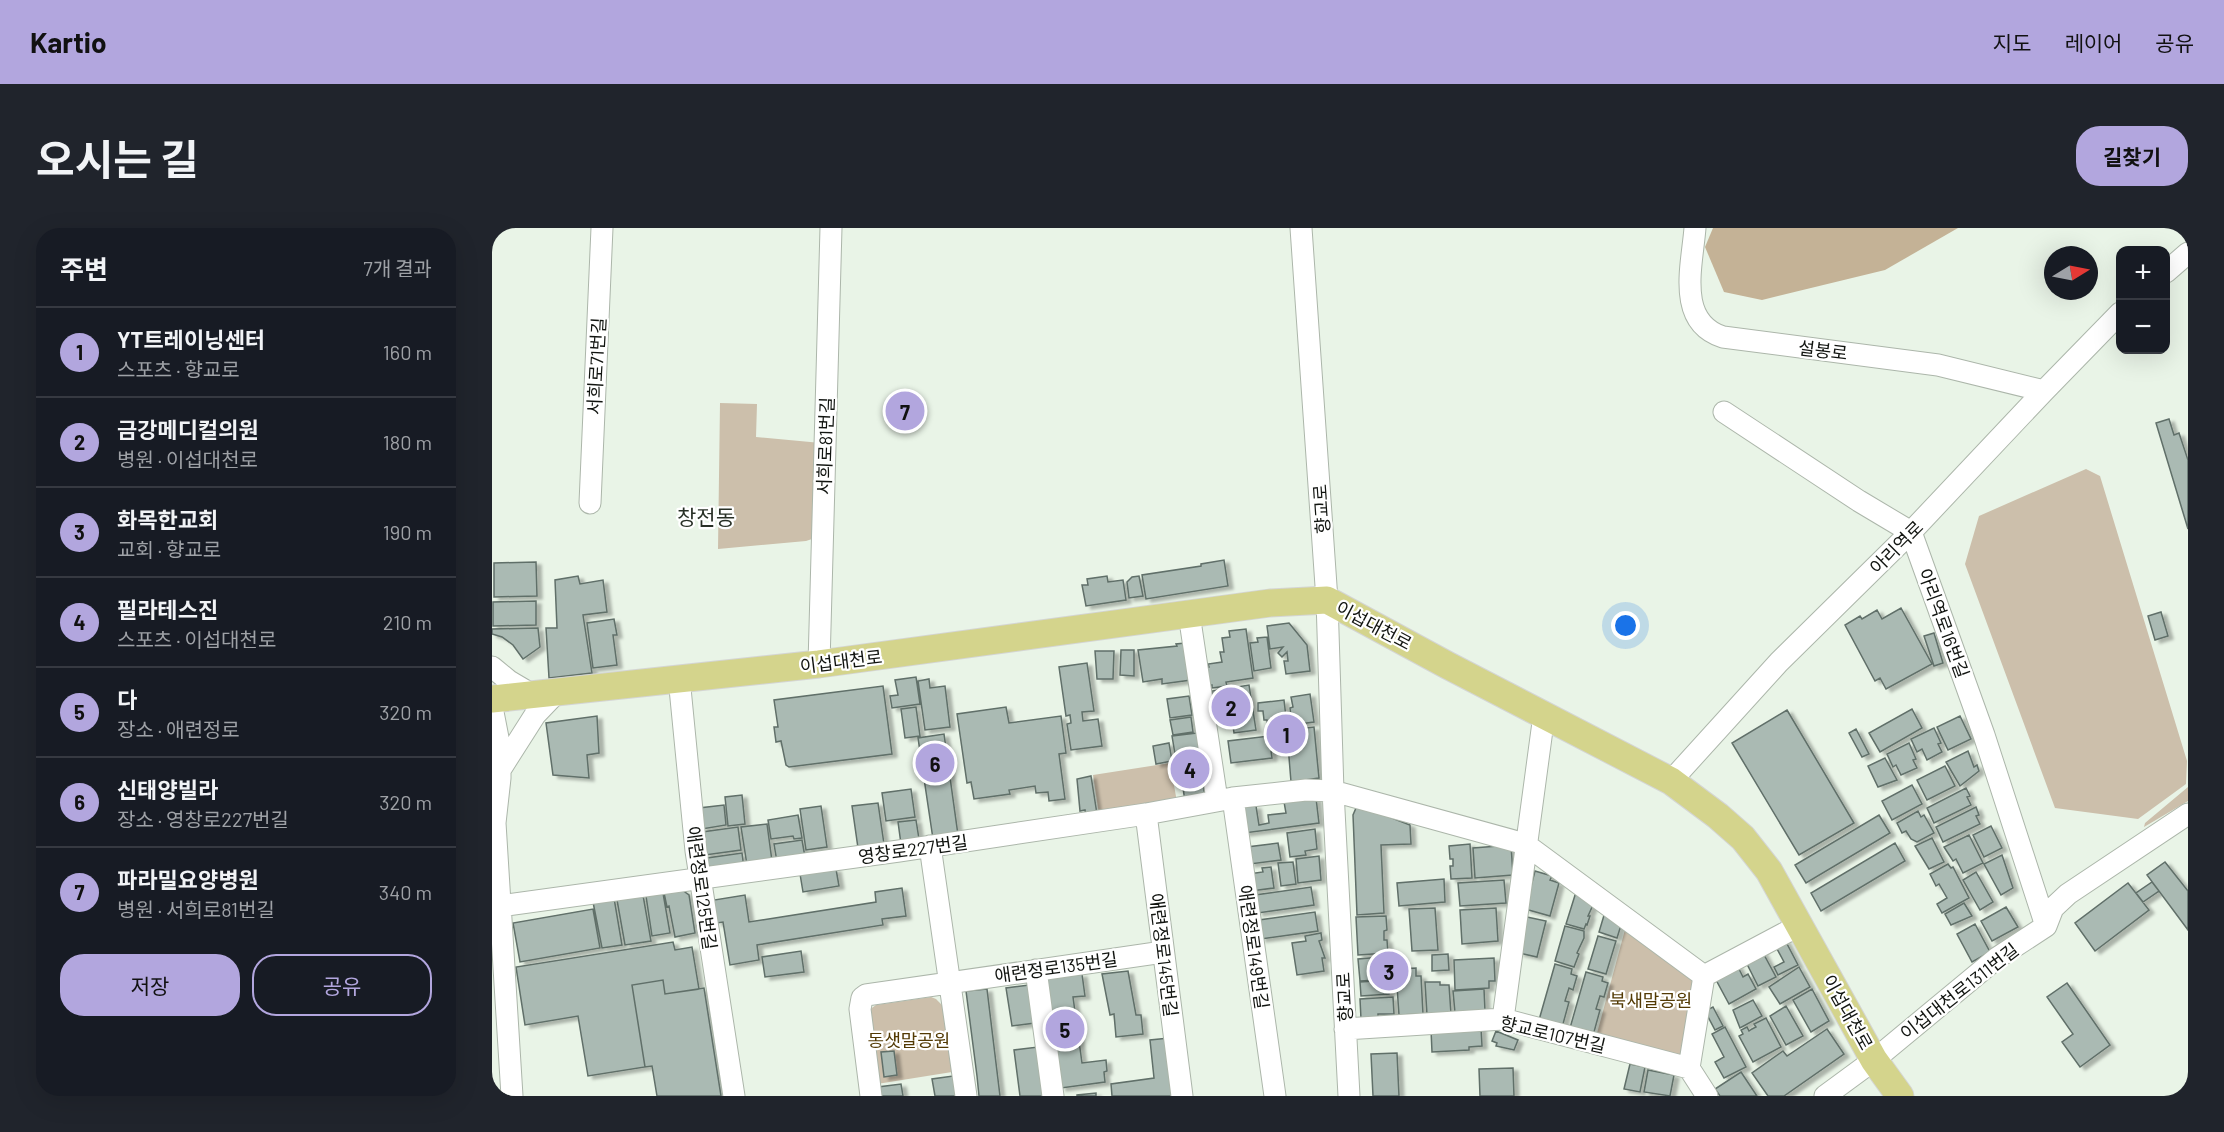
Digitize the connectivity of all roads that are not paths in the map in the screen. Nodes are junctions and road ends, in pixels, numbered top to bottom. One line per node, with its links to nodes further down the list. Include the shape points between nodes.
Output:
1 (603, 228): 10 (street, 서희로71번길)
2 (831, 228): 14 (street, 서희로81번길)
3 (1301, 228): 12 (street, 향교로)
4 (1695, 228): 8 (street, 설봉로, via 1690,296 1701,325 1711,333 1938,365)
5 (2188, 254): 6 (street)
6 (2170, 269)
7 (2116, 318): 8 (street, 아리역로)
8 (2044, 391): 11 (street, 아리역로)
9 (1724, 412): 11 (street)
10 (590, 503)
11 (1911, 532): 23 (street, 아리역로, via 1785,656); 33 (street, 아리역로16번길, via 1984,735)
12 (1327, 600): 13 (main road, 이섭대천로); 21 (main road, 이섭대천로); 24 (street, 향교로)
13 (1189, 614): 14 (main road, 이섭대천로); 25 (street)
14 (819, 664): 16 (main road, 이섭대천로)
15 (492, 667): 18 (street)
16 (679, 678): 17 (main road, 이섭대천로); 30 (street, 애련정로125번길)
17 (558, 691): 18 (main road, 이섭대천로); 22 (street, via 534,715)
18 (531, 694): 19 (main road, 이섭대천로)
19 (492, 699)
20 (492, 707): 22 (street)
21 (1544, 716): 23 (main road, 이섭대천로); 28 (street)
22 (500, 770): 31 (street, via 495,823)
23 (1671, 781): 32 (main road, 이섭대천로, via 1718,816 1758,855)
24 (1333, 791): 25 (street, 영창로227번길); 28 (street); 40 (street, 향교로)
25 (1225, 799): 26 (street, 영창로227번길); 50 (street, 애련정로149번길)
26 (1146, 814): 29 (street, 영창로227번길); 34 (street, 애련정로145번길)
27 (2188, 814): 33 (street, via 2068,894 2053,908)
28 (1525, 844): 37 (street); 39 (street)
29 (930, 846): 30 (street, 영창로227번길); 38 (street)
30 (700, 877): 31 (street, 영창로227번길); 45 (street, 애련정로125번길)
31 (496, 906): 44 (street)
32 (1800, 926): 37 (street); 41 (main road, 이섭대천로)
33 (2046, 926): 41 (street, 이섭대천로1311번길, via 1997,958)
34 (1164, 952): 36 (street, 애련정로135번길); 49 (street, 애련정로145번길)
35 (492, 963): 43 (street)
36 (1036, 970): 38 (street, 애련정로135번길); 48 (street)
37 (1704, 976): 42 (street)
38 (949, 983): 46 (street, 애련정로135번길, via 871,993 862,998 860,1009); 47 (street)
39 (1503, 1019): 40 (street, 향교로107번길); 42 (street, 향교로107번길)
40 (1345, 1029): 51 (street, 향교로)
41 (1874, 1060): 53 (street, 이섭대천로1311번길); 54 (main road, 이섭대천로)
42 (1689, 1068): 52 (street)
43 (502, 1096)
44 (512, 1096)
45 (734, 1096)
46 (872, 1096)
47 (966, 1096)
48 (1053, 1096)
49 (1182, 1096)
50 (1275, 1096)
51 (1348, 1096)
52 (1707, 1096)
53 (1825, 1096)
54 (1900, 1096)

